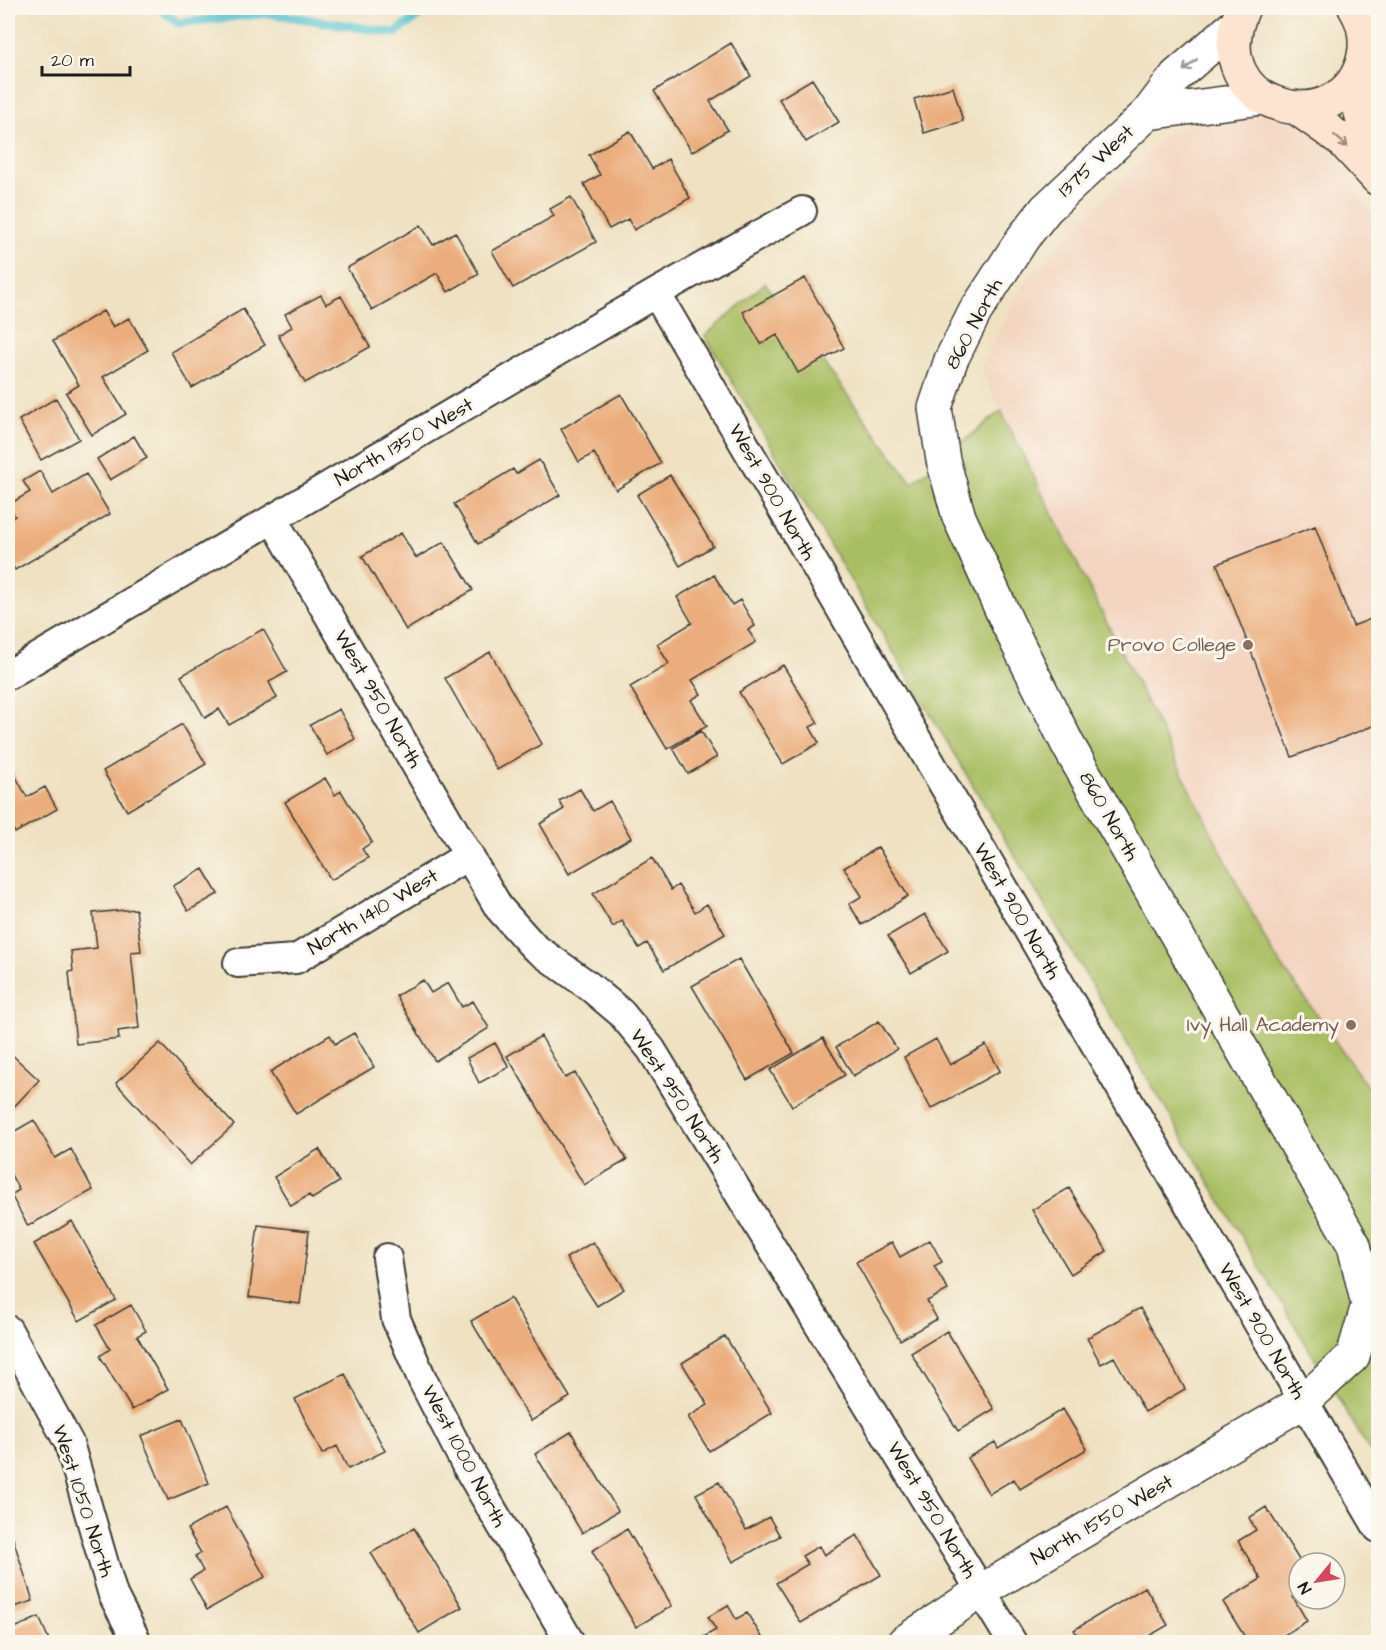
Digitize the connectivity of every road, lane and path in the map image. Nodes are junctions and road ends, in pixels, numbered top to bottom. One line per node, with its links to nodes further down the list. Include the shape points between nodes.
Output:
1 (1355, 8): 3 (main road, via 1364,28 1366,47)
2 (1238, 17): 4 (main road, via 1233,47 1237,67); 6 (street, 1375 West, one-way to 6, via 1176,76)
3 (1353, 82): 5 (main road, via 1329,102); 7 (main road, via 1365,128)
4 (1262, 98): 5 (main road); 6 (street, 1375 West)
5 (1298, 109): 8 (main road, one-way to 8, via 1342,140)
6 (1148, 113): 9 (street, 1375 West)
7 (1378, 156)
8 (1378, 179)
9 (1046, 209): 18 (street, 860 North, via 975,312 951,360 935,408 944,460 959,517 1068,745 1354,1245 1368,1305 1353,1356)
10 (802, 211): 11 (street, North 1350 West)
11 (656, 293): 12 (street, North 1350 West); 18 (street, West 900 North)
12 (273, 519): 13 (street, North 1350 West); 14 (street, West 950 North)
13 (8, 675)
14 (468, 855): 15 (street, North 1410 West, via 296,958); 20 (street, West 950 North, via 499,908 534,947 621,1013 651,1049)
15 (238, 963)
16 (387, 1258): 22 (street, West 1000 North, via 396,1319 423,1381 466,1465)
17 (8, 1330): 21 (street, West 1050 North, via 69,1443 113,1595)
18 (1303, 1402): 19 (street, West 900 North); 20 (street, North 1550 West)
19 (1378, 1528)
20 (981, 1591): 23 (street, North 1550 West); 24 (street, West 950 North)
21 (137, 1642)
22 (570, 1642)
23 (904, 1642)
24 (1012, 1642)

